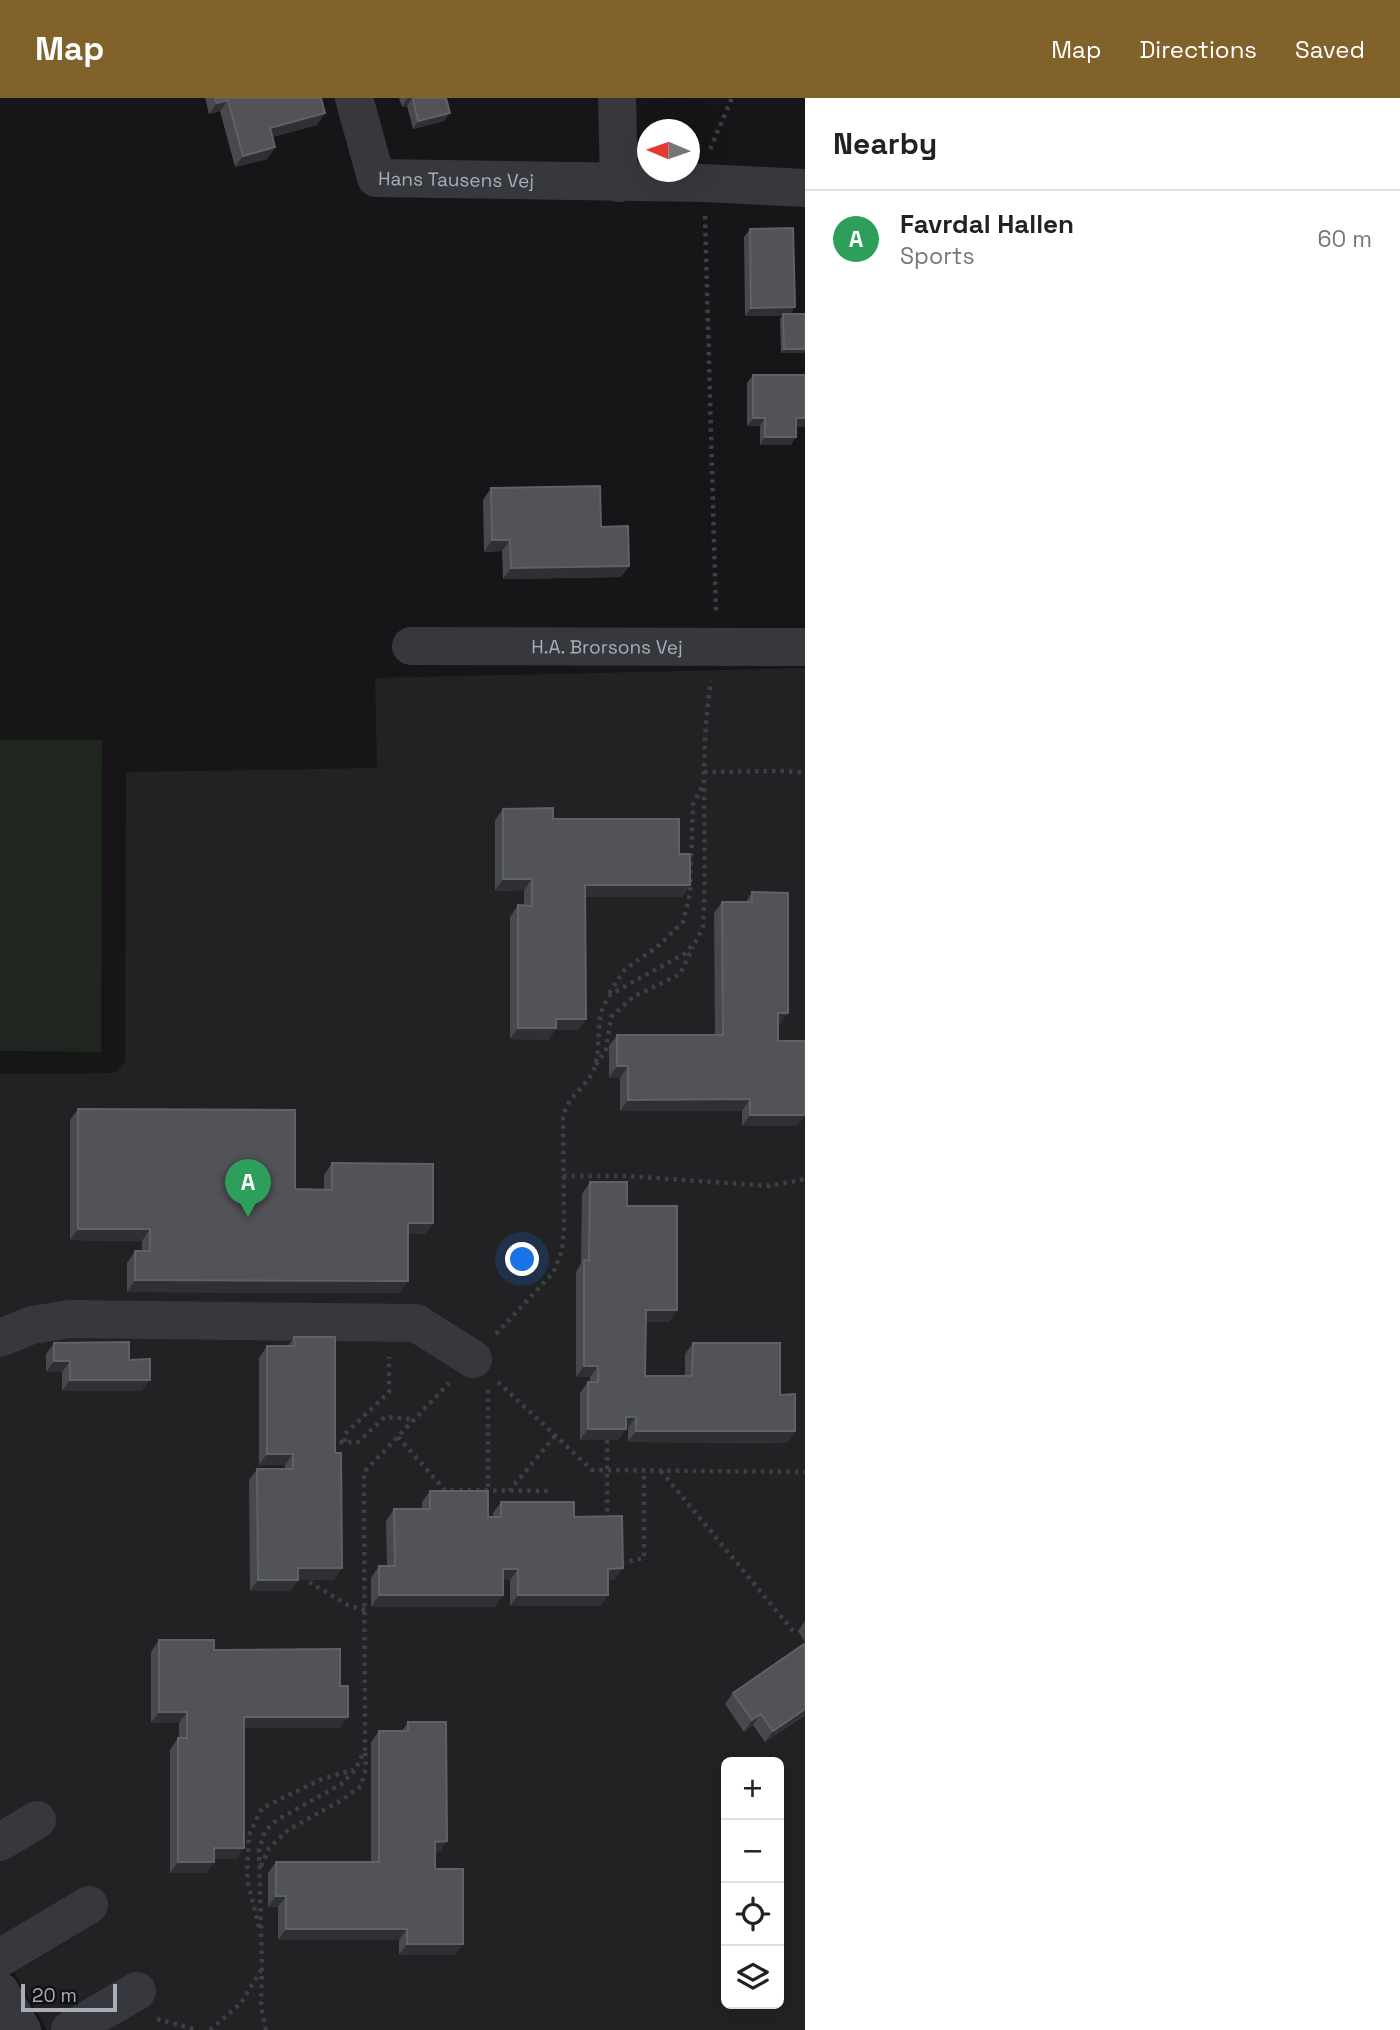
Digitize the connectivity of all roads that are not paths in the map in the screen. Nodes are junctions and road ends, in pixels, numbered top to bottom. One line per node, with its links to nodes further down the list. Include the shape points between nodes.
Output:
1 (354, 98): 3 (street, Hans Tausens Vej, via 376,178)
2 (617, 98): 3 (street)
3 (619, 183): 4 (street, Hans Tausens Vej)
4 (805, 188)
5 (411, 646): 6 (street, H.A. Brorsons Vej)
6 (805, 647)
7 (0, 1338): 8 (street, via 33,1325 70,1319 416,1323)
8 (481, 1366)
9 (37, 1820): 10 (street)
10 (0, 1842)
11 (89, 1905): 12 (street)
12 (0, 1958)
13 (0, 1991): 15 (street)
14 (146, 2005): 16 (street)
15 (22, 2030)
16 (70, 2030)

